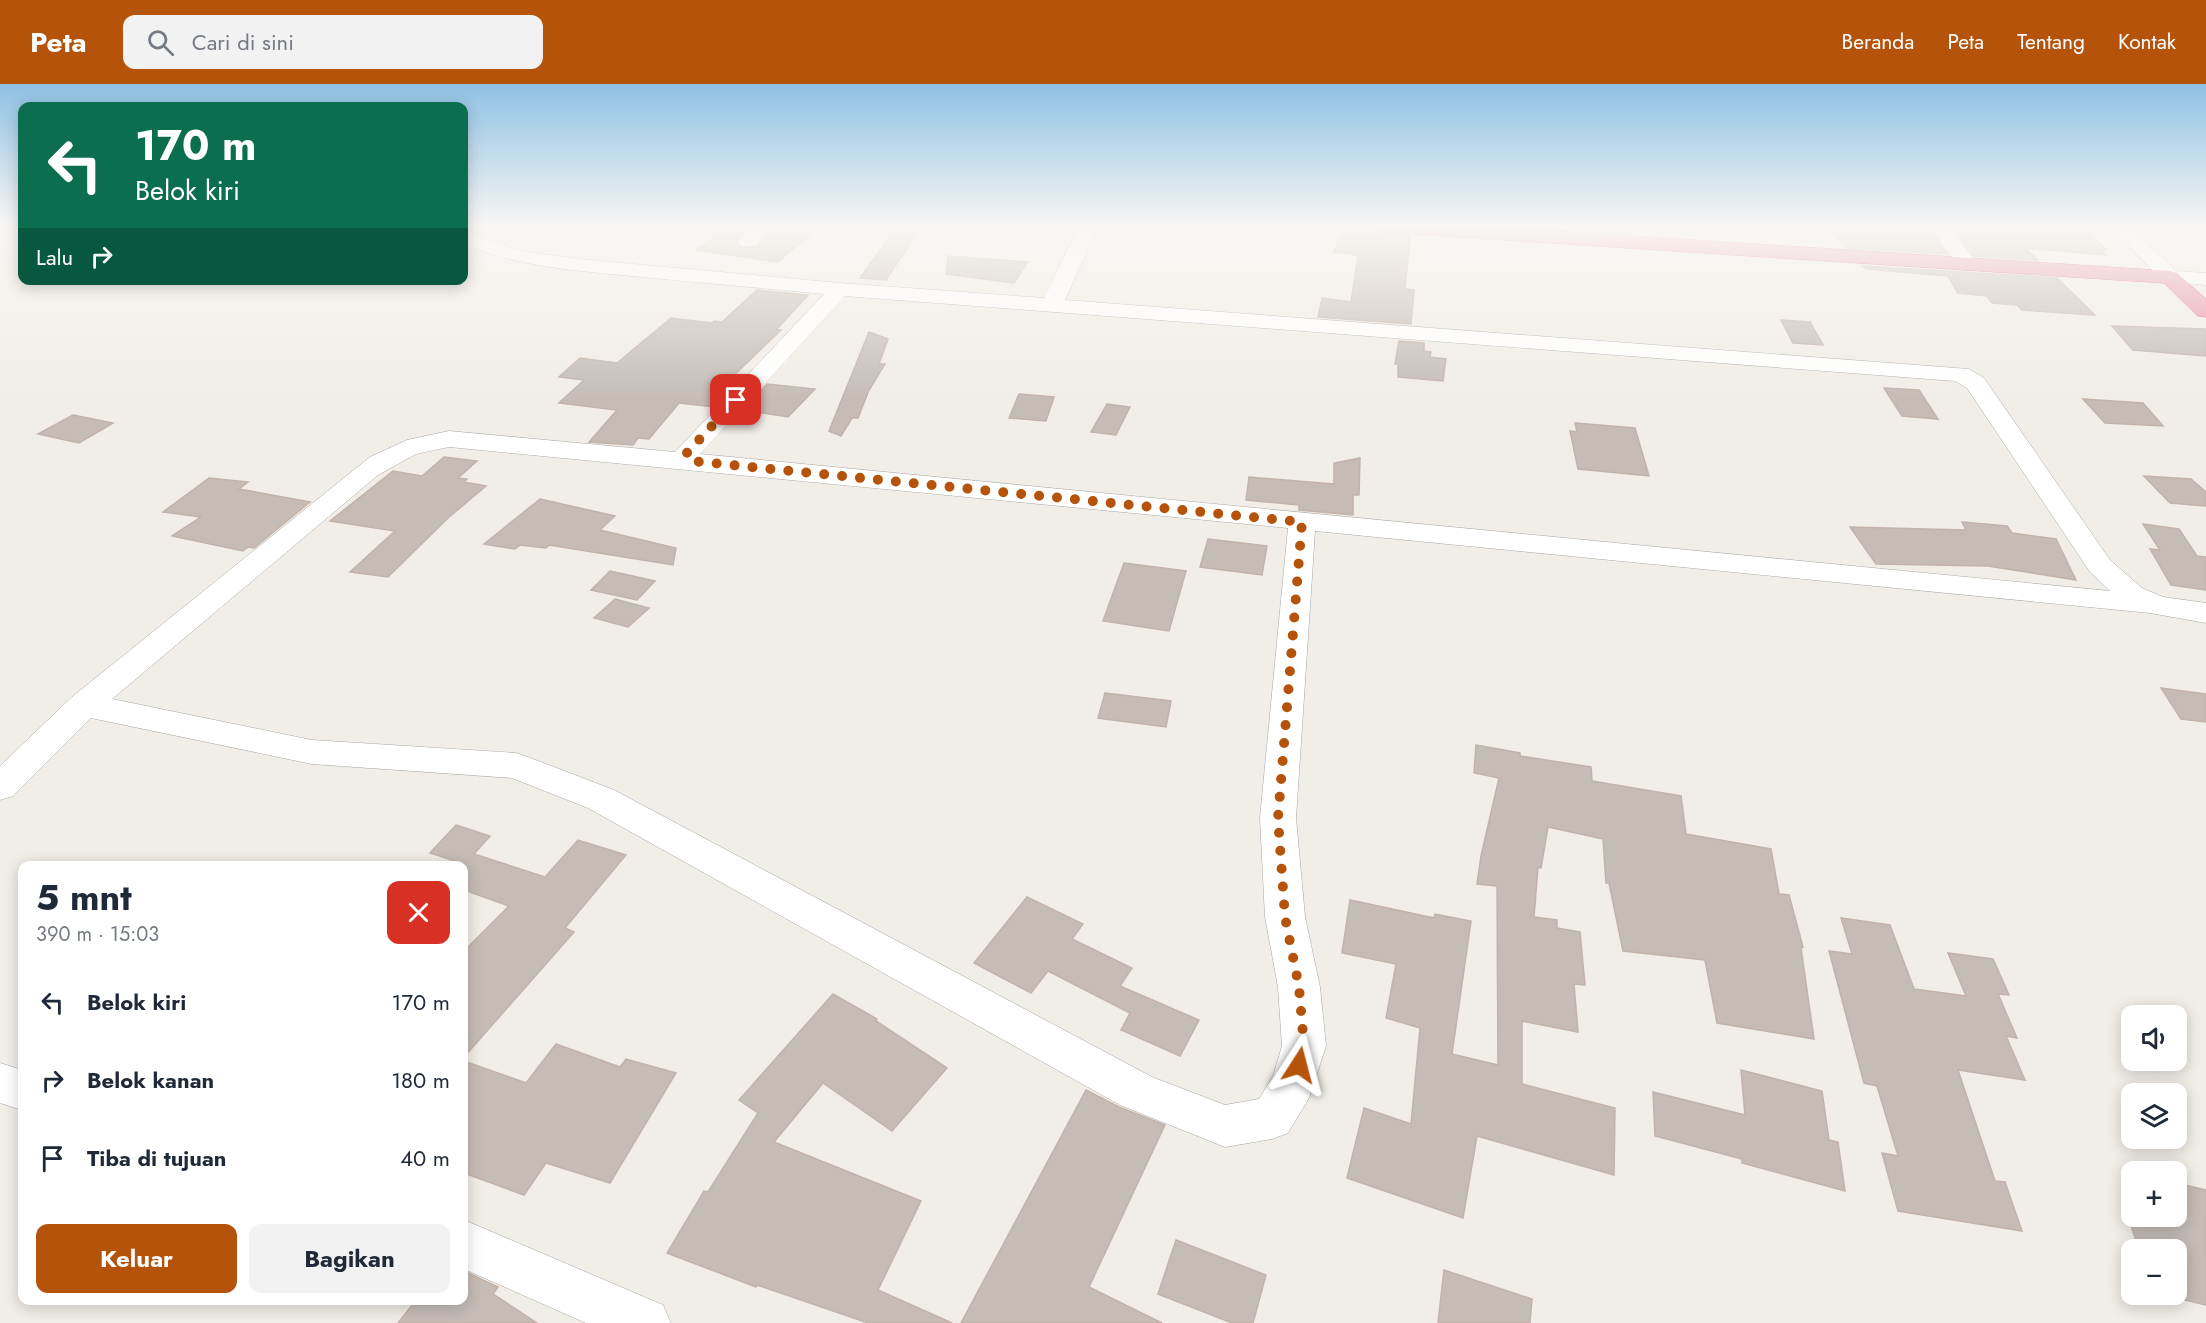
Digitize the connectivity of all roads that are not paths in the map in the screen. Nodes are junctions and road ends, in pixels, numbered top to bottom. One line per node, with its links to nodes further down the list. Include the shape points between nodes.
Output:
1 (787, 284): 4 (street)
2 (1062, 284): 5 (street)
3 (2176, 284): 6 (highway)
4 (840, 289): 5 (street); 7 (street, via 686,454)
5 (1051, 306): 9 (street, via 1961,374 1976,383 2100,566 2131,594)
6 (2206, 311)
7 (691, 461): 8 (street); 11 (street, via 448,440 424,441 396,452 369,469)
8 (1302, 522): 9 (street); 11 (street, via 1278,818 1285,917 1299,987 1304,1046 1293,1084 1272,1118 1225,1126 1136,1091 600,799 516,766 312,752)
9 (2156, 605): 10 (street)
10 (2206, 613)
11 (84, 705): 12 (street)
12 (0, 787)
13 (0, 1083): 14 (street)
14 (18, 1089)
15 (468, 1246): 16 (street)
16 (645, 1323)

